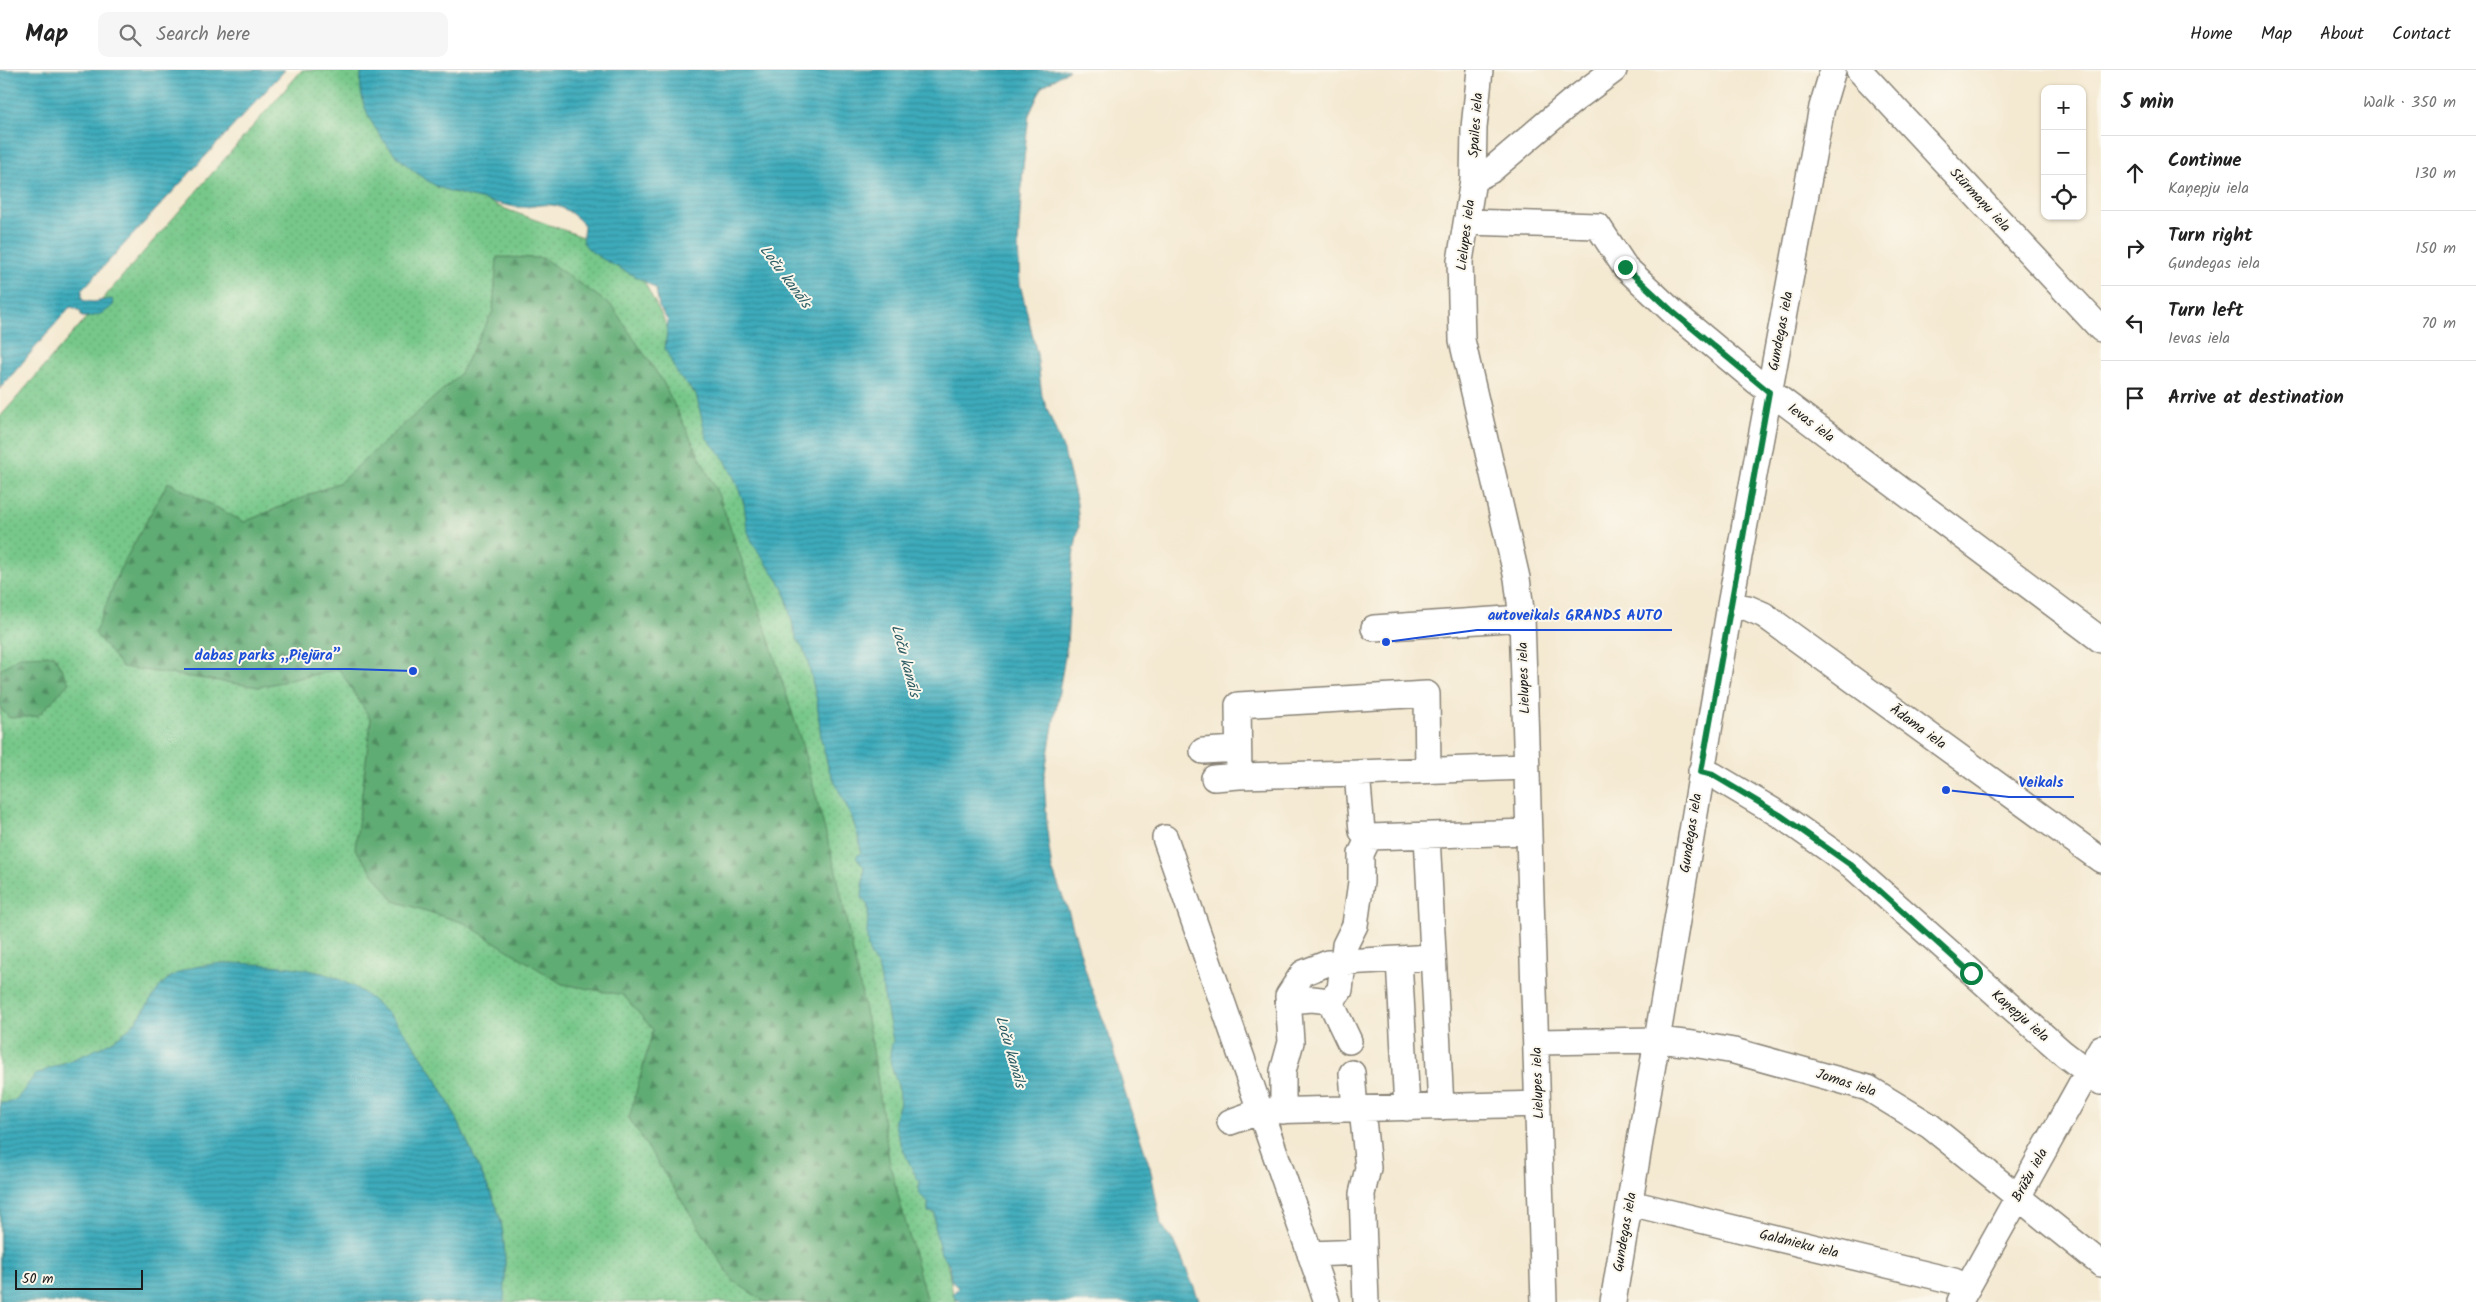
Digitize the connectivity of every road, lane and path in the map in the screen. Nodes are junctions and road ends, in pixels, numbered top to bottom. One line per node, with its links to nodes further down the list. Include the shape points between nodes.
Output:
1 (1480, 70): 5 (street, Spailes iela)
2 (1614, 70): 5 (street, Lielupes iela, via 1490,172)
3 (1832, 70): 8 (street, Gundegas iela, via 1822,107)
4 (1859, 70): 7 (street, Stūrmaņu iela)
5 (1473, 180): 6 (street, Lielupes iela)
6 (1467, 222): 8 (street, Ievas iela, via 1598,226 1625,267 1673,312); 10 (street, Lielupes iela, via 1460,261 1462,340 1517,578)
7 (2101, 329)
8 (1769, 392): 9 (street, Gundegas iela); 12 (street, Ievas iela)
9 (1730, 605): 17 (street, Gundegas iela); 25 (street, Ādama iela, via 1764,615)
10 (1522, 618): 11 (street); 16 (street, Lielupes iela)
11 (1374, 628)
12 (2101, 640)
13 (1238, 750): 14 (street); 15 (street, via 1238,705 1427,694); 19 (street)
14 (1203, 751)
15 (1412, 765): 16 (street); 18 (street)
16 (1526, 767): 21 (street, Lielupes iela)
17 (1701, 772): 31 (street, Gundegas iela); 36 (street, Kaņepju iela, via 1713,775 1780,815 1851,865)
18 (1357, 773): 19 (street); 23 (street, via 1362,831)
19 (1239, 776): 20 (street)
20 (1214, 778)
21 (1529, 832): 22 (street); 33 (street, Lielupes iela)
22 (1427, 836): 23 (street); 26 (street)
23 (1369, 837): 28 (street, via 1361,854 1355,924 1345,944)
24 (1165, 838): 41 (street)
25 (2101, 860)
26 (1433, 957): 27 (street); 38 (street)
27 (1398, 959): 28 (street); 39 (street)
28 (1343, 962): 29 (street, via 1328,963 1303,972); 30 (street, via 1340,990)
29 (1288, 1001): 30 (street); 41 (street, via 1291,1042)
30 (1330, 1001): 32 (street)
31 (1658, 1040): 33 (street, Jomas iela); 43 (street, Jomas iela, via 1734,1052 1868,1088 1930,1126); 44 (street, Gundegas iela)
32 (1349, 1041)
33 (1537, 1042): 37 (street, Lielupes iela)
34 (2101, 1048): 36 (street, Brūžu iela)
35 (1352, 1074): 40 (street)
36 (2094, 1077): 43 (street, Brūžu iela)
37 (1538, 1104): 38 (street); 51 (street, Lielupes iela)
38 (1441, 1107): 39 (street)
39 (1407, 1108): 40 (street)
40 (1358, 1109): 41 (street); 45 (street, via 1368,1168 1362,1194)
41 (1272, 1111): 42 (street); 46 (street)
42 (1230, 1122)
43 (2016, 1198): 47 (street, Jomas iela); 48 (street, Brūžu iela)
44 (1630, 1202): 48 (street, Galdnieku iela, via 1954,1281); 52 (street, Gundegas iela)
45 (1364, 1252): 46 (street); 50 (street)
46 (1310, 1254): 49 (street)
47 (2101, 1264)
48 (1963, 1294)
49 (1327, 1302)
50 (1366, 1302)
51 (1544, 1302)
52 (1613, 1302)

